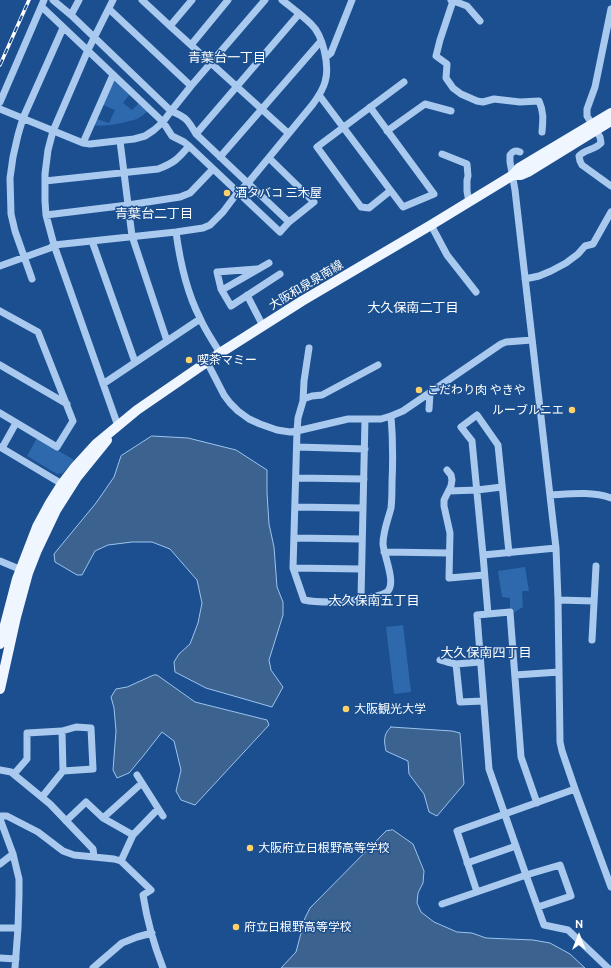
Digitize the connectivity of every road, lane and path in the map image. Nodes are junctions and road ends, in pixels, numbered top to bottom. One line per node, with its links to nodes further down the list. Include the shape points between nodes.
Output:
1 (53, 0): 15 (street)
2 (79, 0): 15 (street)
3 (113, 0): 12 (street)
4 (192, 0): 17 (street)
5 (228, 0): 21 (street)
6 (265, 0): 24 (street)
7 (282, 0): 14 (street)
8 (352, 0): 23 (street, via 331,53)
9 (452, 0): 16 (street, via 467,6); 44 (street, via 436,56 447,64 446,78 461,94 477,101 539,101 542,110)
10 (146, 1): 17 (street)
11 (43, 3): 18 (street); 30 (street)
12 (109, 9): 19 (street); 27 (street)
13 (611, 9): 41 (street, via 587,109)
14 (299, 14): 20 (street, via 312,24); 28 (street)
15 (71, 15): 19 (street)
16 (480, 21)
17 (170, 26): 21 (street)
18 (63, 28): 22 (street); 37 (street)
19 (94, 38): 22 (street); 34 (street)
20 (321, 41): 23 (street); 33 (street)
21 (191, 45): 24 (street)
22 (88, 50): 25 (street); 42 (street)
23 (326, 57): 29 (street, via 325,81)
24 (211, 63): 27 (street); 28 (street)
25 (113, 75): 39 (street); 48 (street)
26 (404, 82): 31 (street)
27 (191, 86): 34 (street)
28 (236, 87): 33 (street); 46 (street)
29 (319, 95): 40 (street); 45 (street)
30 (0, 102)
31 (370, 107): 40 (street); 43 (street)
32 (0, 109): 37 (street)
33 (261, 109): 45 (street); 52 (street)
34 (171, 111): 39 (street); 46 (street, via 183,116)
35 (451, 111): 43 (street, via 425,104)
36 (611, 113): 41 (main road, 大阪和泉泉南線)
37 (23, 118): 42 (street); 72 (street, via 13,157 10,194 11,214)
38 (611, 121): 41 (main road, 大阪和泉泉南線)
39 (163, 122): 47 (street, via 145,136); 49 (street, via 172,136)
40 (343, 127): 60 (street); 60 (street, via 317,147 330,165 361,207 369,208)
41 (594, 128): 56 (main road, 大阪和泉泉南線, via 528,172); 59 (street, via 601,143 598,147 583,153 580,160 582,165)
42 (53, 131): 48 (street); 57 (street)
43 (387, 131): 60 (street, via 434,194 403,207)
44 (542, 132)
45 (288, 133): 53 (street)
46 (196, 134): 52 (street)
47 (120, 141): 48 (street); 55 (street)
48 (83, 143)
49 (189, 146): 54 (street); 55 (street, via 170,165 158,169)
50 (520, 152): 56 (street, via 513,151 510,154)
51 (442, 154): 62 (street, via 466,164 466,191)
52 (220, 157): 58 (street)
53 (268, 158): 58 (street); 66 (street, via 314,202)
54 (213, 168): 61 (street); 63 (street, via 190,193 180,197)
55 (124, 172): 57 (street); 63 (street)
56 (513, 175): 62 (main road, 大阪和泉泉南線); 78 (street)
57 (45, 181): 65 (street)
58 (248, 183): 61 (street); 66 (street)
59 (611, 186)
60 (390, 191)
61 (238, 192): 66 (street, via 280,232); 68 (street, via 210,225)
62 (469, 202): 67 (main road, 大阪和泉泉南線)
63 (128, 205): 65 (street); 69 (street)
64 (611, 212): 78 (street, via 592,244 585,246 566,263 551,271)
65 (46, 215): 71 (street)
66 (290, 222)
67 (430, 226): 80 (street, via 447,255); 84 (main road, 大阪和泉泉南線)
68 (176, 232): 69 (street); 83 (street, via 184,276)
69 (132, 236): 70 (street); 86 (street)
70 (92, 241): 71 (street); 89 (street)
71 (54, 245): 72 (street); 93 (street)
72 (24, 258): 74 (street); 77 (street)
73 (269, 262): 75 (street)
74 (0, 266)
75 (257, 269): 79 (street); 79 (street, via 217,272)
76 (280, 274): 81 (street)
77 (32, 279)
78 (525, 279): 85 (street)
79 (222, 290): 81 (street, via 231,306)
80 (476, 292)
81 (247, 295): 84 (street)
82 (0, 311): 96 (street, via 38,332)
83 (200, 319): 86 (street); 88 (street)
84 (263, 326): 88 (main road, 大阪和泉泉南線)
85 (532, 340): 94 (street, via 501,344); 114 (street)
86 (167, 341): 89 (street)
87 (309, 348): 95 (street)
88 (220, 353): 90 (main road, 大阪和泉泉南線)
89 (135, 362): 93 (street)
90 (207, 362): 102 (main road, 大阪和泉泉南線); 103 (street, via 224,395 238,411 249,419 277,430)
91 (0, 365): 96 (street)
92 (378, 365): 95 (street, via 322,395)
93 (103, 384): 102 (street)
94 (430, 393): 97 (street); 99 (street)
95 (303, 399): 103 (street)
96 (67, 404): 101 (street, via 74,421 57,447)
97 (429, 409)
98 (0, 413): 101 (street)
99 (391, 416): 100 (street); 121 (street, via 391,508 384,530)
100 (365, 419): 103 (street, via 348,419); 106 (street)
101 (16, 423): 105 (street)
102 (118, 426): 110 (main road, 大阪和泉泉南線, via 96,444); 129 (main road, 大阪和泉泉南線, via 78,476 56,510)
103 (297, 431): 104 (street)
104 (297, 447): 106 (street); 108 (street)
105 (1, 448): 110 (street)
106 (365, 449): 109 (street)
107 (447, 470): 113 (street, via 452,480)
108 (296, 478): 109 (street); 116 (street)
109 (364, 479): 117 (street)
110 (62, 484): 129 (main road, 大阪和泉泉南線, via 37,527)
111 (502, 487): 112 (street); 112 (street, via 498,445 477,415 461,427 472,441); 123 (street)
112 (477, 490): 113 (street); 124 (street)
113 (449, 491): 122 (street, via 444,500 450,533)
114 (550, 495): 115 (street, via 592,494); 120 (street)
115 (611, 498)
116 (295, 507): 117 (street); 118 (street)
117 (363, 508): 119 (street)
118 (294, 538): 119 (street); 127 (street)
119 (362, 539): 128 (street)
120 (556, 548): 123 (street); 132 (street)
121 (384, 552): 122 (street); 131 (street, via 391,579 388,591)
122 (449, 553): 130 (street, via 449,578)
123 (509, 553): 124 (street)
124 (484, 555): 130 (street)
125 (0, 561): 129 (street)
126 (596, 566): 133 (street)
127 (293, 568): 128 (street); 131 (street, via 304,600 333,602)
128 (361, 569): 131 (street)
129 (24, 572): 136 (main road, 大阪和泉泉南線, via 9,606); 142 (main road, 大阪和泉泉南線)
130 (484, 575): 134 (street)
131 (361, 598)
132 (558, 600): 133 (street); 140 (street)
133 (594, 601): 135 (street)
134 (488, 614): 138 (street, via 477,615); 141 (street, via 510,612)
135 (592, 640)
136 (0, 644)
137 (440, 660): 139 (street)
138 (480, 662): 139 (street); 143 (street)
139 (456, 664): 143 (street, via 460,702)
140 (559, 672): 141 (street); 150 (street, via 560,742)
141 (515, 675): 152 (street, via 521,757)
142 (0, 689)
143 (484, 701): 154 (street, via 489,769)
144 (62, 731): 146 (street); 146 (street, via 76,727 91,728 93,769); 147 (street, via 27,732 27,759)
145 (0, 770): 147 (street)
146 (63, 771): 151 (street)
147 (14, 774): 151 (street)
148 (137, 775): 149 (street)
149 (142, 783): 153 (street); 157 (street)
150 (575, 789): 152 (street); 168 (street)
151 (42, 797): 159 (street)
152 (537, 803): 154 (street)
153 (158, 809): 156 (street); 160 (street)
154 (504, 814): 161 (street); 165 (street, via 457,831)
155 (0, 816): 163 (street, via 7,816 38,832 63,851)
156 (163, 816)
157 (103, 818): 159 (street, via 86,802); 160 (street)
158 (0, 819): 162 (street)
159 (66, 821): 163 (street, via 92,849)
160 (133, 835): 164 (street)
161 (516, 846): 165 (street); 167 (street)
162 (13, 854): 166 (street); 173 (street, via 19,884)
163 (94, 857): 164 (street)
164 (120, 861): 174 (street, via 151,890 143,896)
165 (468, 863): 169 (street)
166 (0, 864)
167 (526, 875): 169 (street); 171 (street); 171 (street, via 560,865 571,896)
168 (611, 887)
169 (477, 892): 170 (street)
170 (442, 904)
171 (538, 907): 180 (street, via 544,925 568,930)
172 (0, 928): 173 (street)
173 (18, 928): 176 (street)
174 (152, 933): 178 (street, via 122,943); 179 (street)
175 (0, 958): 176 (street)
176 (16, 959): 177 (street)
177 (15, 968)
178 (93, 968)
179 (163, 968)
180 (608, 968)

